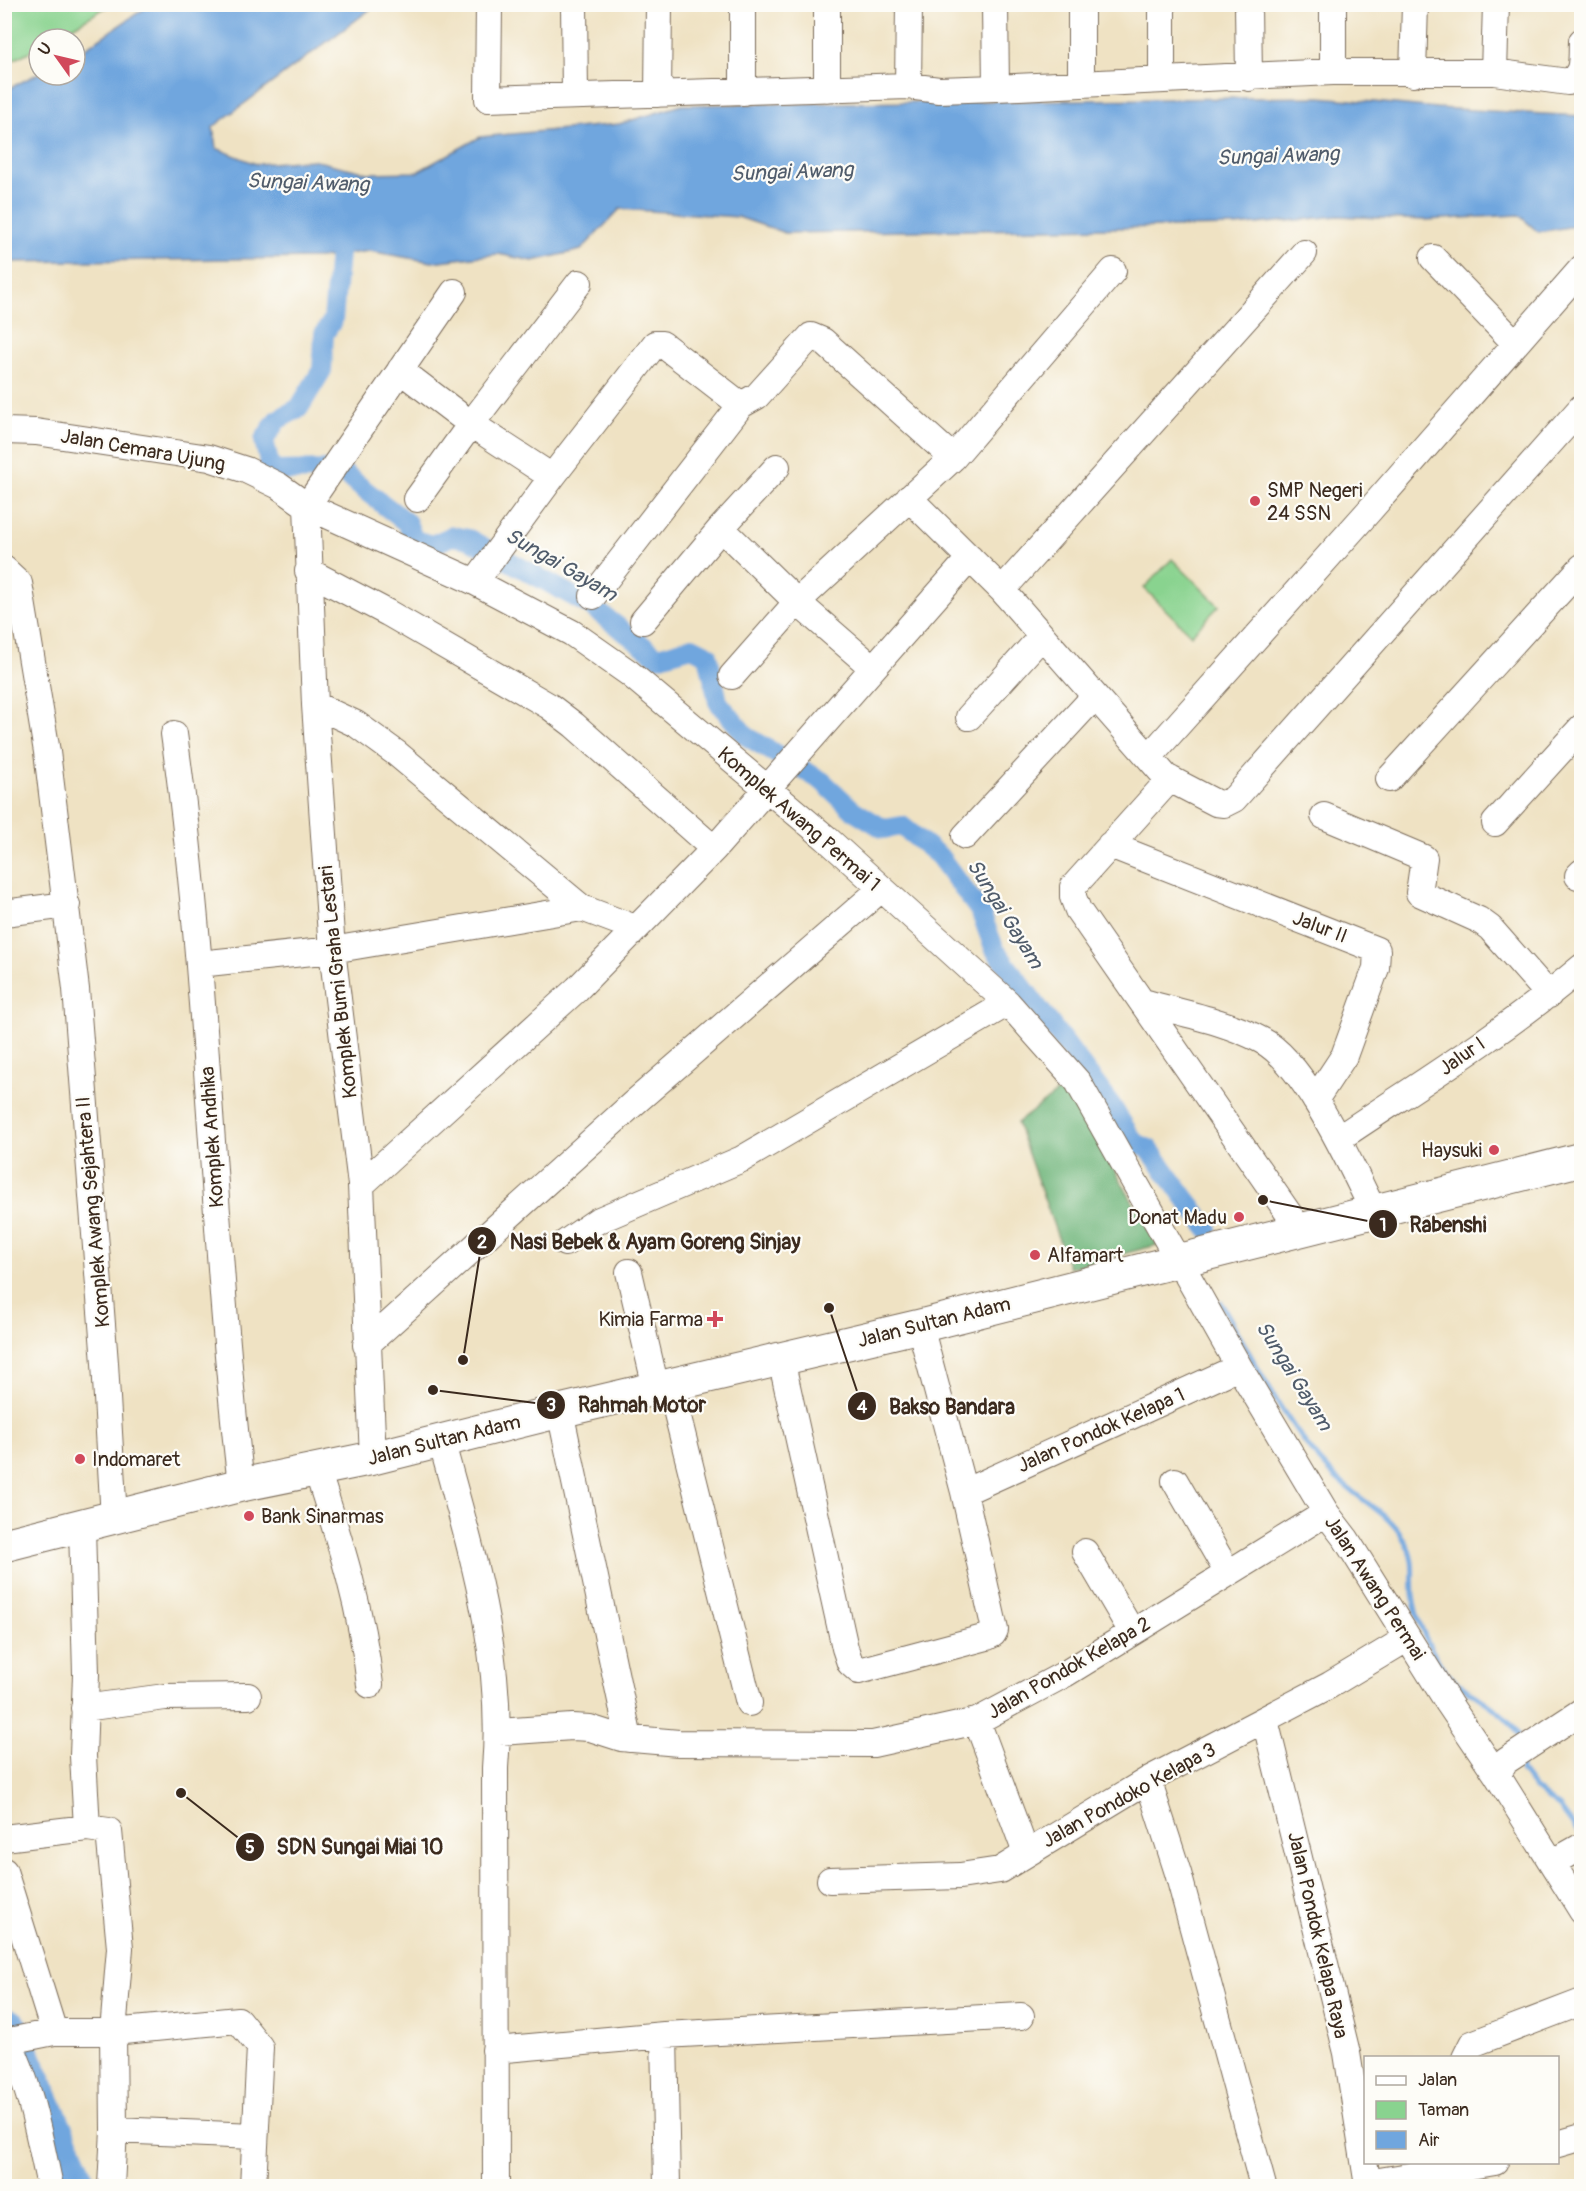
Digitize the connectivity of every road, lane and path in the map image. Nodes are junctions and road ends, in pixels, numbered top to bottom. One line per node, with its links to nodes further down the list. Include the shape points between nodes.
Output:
1 (489, 4): 27 (street, via 488,99)
2 (574, 4): 27 (street)
3 (659, 4): 26 (street)
4 (743, 4): 25 (street)
5 (827, 4): 24 (street)
6 (909, 4): 22 (street)
7 (995, 4): 23 (street)
8 (1081, 4): 21 (street)
9 (1162, 4): 20 (street)
10 (1248, 4): 19 (street)
11 (1333, 4): 16 (street)
12 (1415, 4): 18 (street)
13 (1496, 4): 17 (street)
14 (1581, 41): 15 (street)
15 (1581, 71): 17 (street, via 1568,82)
16 (1333, 72): 18 (street); 19 (street)
17 (1494, 72): 18 (street)
18 (1413, 74)
19 (1249, 78): 20 (street)
20 (1162, 79): 21 (street)
21 (1081, 84): 23 (street)
22 (908, 86): 23 (street, via 939,90); 24 (street)
23 (996, 88)
24 (827, 89): 25 (street)
25 (743, 92): 26 (street)
26 (658, 94): 27 (street)
27 (575, 96)
28 (1304, 253): 52 (street)
29 (1433, 258): 34 (street)
30 (1581, 268): 34 (street)
31 (1113, 271): 40 (street)
32 (579, 283): 38 (street)
33 (454, 292): 35 (street)
34 (1515, 343): 64 (street)
35 (400, 370): 38 (street); 45 (street)
36 (741, 405): 40 (street, via 757,396 811,336 817,336); 42 (street, via 662,344 655,344); 53 (street)
37 (1581, 407): 66 (street, via 1234,799 1216,803)
38 (471, 424): 42 (street); 44 (street)
39 (4, 431): 45 (street, Jalan Cemara Ujung, via 36,432 209,458 279,486)
40 (953, 458): 43 (street)
41 (777, 467): 46 (street)
42 (552, 477): 51 (street)
43 (909, 498): 47 (street); 54 (street)
44 (417, 499)
45 (307, 506): 50 (street, Komplek Bumi Graha Lestari); 51 (street, Komplek Awang Permai 1)
46 (721, 528): 54 (street); 55 (street)
47 (970, 558): 52 (street); 57 (street)
48 (1581, 567): 67 (street)
49 (4, 569): 74 (street, Komplek Awang Sejahtera II, via 19,583)
50 (308, 571): 60 (street, Komplek Bumi Graha Lestari); 72 (street, via 549,706)
51 (475, 582): 65 (street, Komplek Awang Permai 1, via 572,633)
52 (1002, 590): 56 (street)
53 (593, 596)
54 (797, 602): 57 (street); 58 (street)
55 (643, 621)
56 (1042, 636): 59 (street); 61 (street)
57 (873, 669): 65 (street)
58 (732, 676)
59 (1094, 697): 64 (street); 70 (street)
60 (315, 705): 75 (street, via 356,724 396,753); 78 (street, Komplek Bumi Graha Lestari)
61 (969, 717)
62 (1581, 727): 69 (street)
63 (174, 734): 79 (street, Komplek Andhika)
64 (1150, 756): 66 (street)
65 (781, 772): 72 (street); 73 (street, Komplek Awang Permai 1, via 826,838)
66 (1170, 779): 71 (street)
67 (1389, 779)
68 (1324, 816): 81 (street, via 1424,858 1419,892 1490,928)
69 (1495, 823)
70 (965, 836)
71 (1110, 845): 82 (street, via 1073,887 1073,897 1078,910); 84 (street, Jalur II, via 1377,950 1376,968 1344,1056)
72 (714, 849): 77 (street)
73 (881, 889): 83 (street, Komplek Awang Permai 1); 94 (street, via 634,1103)
74 (67, 905): 76 (street); 106 (street, Komplek Awang Sejahtera II, via 102,1316)
75 (582, 908): 77 (street); 78 (street)
76 (4, 913)
77 (635, 928): 87 (street, via 577,989)
78 (332, 950): 79 (street); 87 (street, Komplek Bumi Graha Lestari)
79 (198, 964): 103 (street, Komplek Andhika, via 227,1367)
80 (1581, 967): 81 (street, Jalur I)
81 (1549, 995): 85 (street, Jalur I)
82 (1143, 1002): 84 (street, via 1261,1040 1280,1054); 89 (street)
83 (1008, 1003): 90 (street, via 742,1159 597,1221); 91 (street, Komplek Awang Permai 1, via 1078,1082)
84 (1315, 1100): 85 (street)
85 (1338, 1139): 88 (street)
86 (1581, 1158): 88 (main road, Jalan Sultan Adam)
87 (361, 1185): 94 (street, Komplek Bumi Graha Lestari)
88 (1373, 1210): 89 (main road, Jalan Sultan Adam)
89 (1300, 1230): 91 (main road, Jalan Sultan Adam)
90 (565, 1243)
91 (1178, 1259): 93 (main road, Jalan Sultan Adam); 96 (street, Jalan Awang Permai)
92 (629, 1272): 97 (street)
93 (920, 1326): 95 (main road, Jalan Sultan Adam); 104 (street)
94 (366, 1345): 100 (street, Komplek Bumi Graha Lestari)
95 (782, 1359): 97 (main road, Jalan Sultan Adam); 104 (street, via 845,1648 850,1663 859,1671 993,1634)
96 (1239, 1367): 104 (street, Jalan Pondok Kelapa 1); 105 (street, Jalan Awang Permai)
97 (663, 1386): 98 (main road, Jalan Sultan Adam); 115 (street)
98 (560, 1411): 99 (main road, Jalan Sultan Adam); 121 (street)
99 (441, 1440): 100 (main road, Jalan Sultan Adam); 120 (street, via 489,1634)
100 (373, 1458): 101 (main road, Jalan Sultan Adam)
101 (317, 1470): 103 (main road, Jalan Sultan Adam); 113 (street, via 350,1572)
102 (1174, 1481): 110 (street)
103 (241, 1485): 106 (main road, Jalan Sultan Adam)
104 (964, 1492)
105 (1326, 1513): 110 (street, Jalan Pondok Kelapa 2); 112 (street, Jalan Awang Permai)
106 (114, 1519): 107 (main road, Jalan Sultan Adam)
107 (82, 1527): 108 (main road, Jalan Sultan Adam); 116 (street)
108 (4, 1545)
109 (1085, 1552): 111 (street)
110 (1228, 1573): 111 (street, Jalan Pondok Kelapa 2)
111 (1132, 1632): 119 (street, Jalan Pondok Kelapa 2, via 1065,1674)
112 (1408, 1638): 118 (street, Jalan Pondoko Kelapa 3); 122 (street, Jalan Awang Permai)
113 (370, 1685)
114 (248, 1696): 116 (street, via 165,1697)
115 (749, 1703)
116 (84, 1708): 124 (street)
117 (1581, 1711): 122 (street, via 1534,1740)
118 (1265, 1720): 123 (street, Jalan Pondoko Kelapa 3); 145 (street, Jalan Pondok Kelapa Raya, via 1347,2053)
119 (977, 1721): 121 (street, Jalan Pondok Kelapa 2, via 873,1744); 127 (street)
120 (499, 1732): 121 (street, Jalan Pondok Kelapa 2, via 590,1728); 138 (street, via 495,1768)
121 (629, 1739)
122 (1502, 1768): 128 (street, Jalan Awang Permai)
123 (1148, 1780): 127 (street, Jalan Pondoko Kelapa 3); 151 (street, via 1197,1940)
124 (87, 1827): 125 (street); 135 (street, via 109,1830 113,1859 120,1948)
125 (4, 1838)
126 (1581, 1846): 128 (street)
127 (1026, 1853): 130 (street, Jalan Pondoko Kelapa 3, via 1000,1870 987,1873)
128 (1552, 1863): 131 (street, Jalan Awang Permai)
129 (4, 1871): 134 (street)
130 (830, 1880)
131 (1581, 1911)
132 (1581, 2002): 139 (street, via 1472,2043)
133 (1022, 2016): 136 (street)
134 (54, 2032): 135 (street); 137 (street)
135 (113, 2032): 140 (street); 141 (street, via 238,2020 260,2048)
136 (664, 2035): 138 (street); 150 (street)
137 (11, 2040): 146 (street)
138 (495, 2050): 149 (street)
139 (1466, 2056)
140 (114, 2130): 141 (street); 147 (street)
141 (254, 2136): 148 (street)
142 (1581, 2137): 143 (street)
143 (1559, 2143)
144 (1489, 2164): 145 (street)
145 (1367, 2185)
146 (50, 2187)
147 (111, 2187)
148 (253, 2187)
149 (496, 2187)
150 (668, 2187)
151 (1263, 2187)

